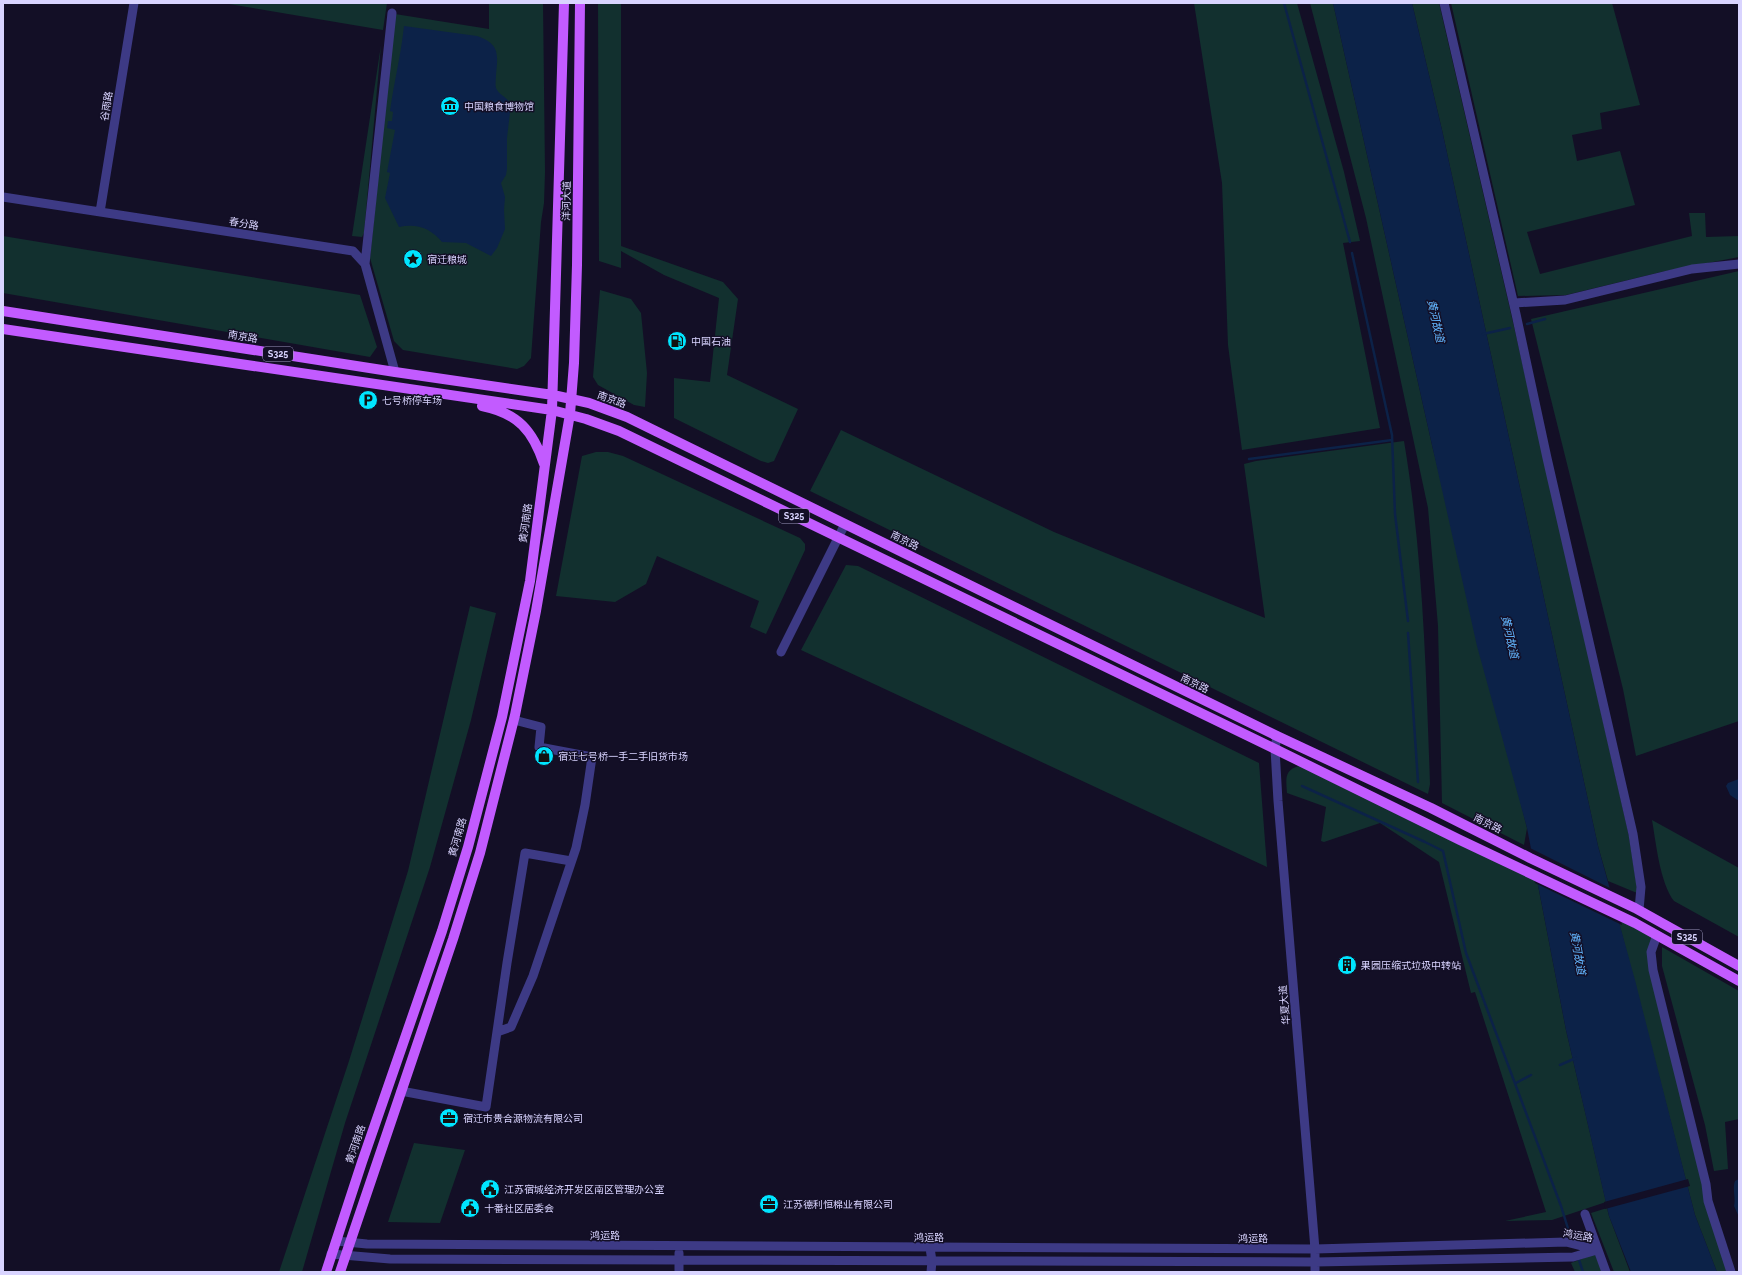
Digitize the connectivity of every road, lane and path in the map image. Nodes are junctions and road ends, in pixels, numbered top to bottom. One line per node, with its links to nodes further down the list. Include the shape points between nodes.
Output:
1 (134, 3): 7 (street, 谷雨路)
2 (564, 3): 17 (main road, 洋河大道)
3 (580, 3): 18 (main road, 洋河大道, via 577,265)
4 (1444, 3): 12 (street)
5 (392, 13): 8 (street)
6 (3, 197): 7 (street, 春分路)
7 (100, 212): 9 (street, 春分路)
8 (368, 236): 9 (street); 10 (street)
9 (353, 251): 10 (street)
10 (365, 264): 15 (street)
11 (1739, 264): 12 (street, via 1692,269 1565,300)
12 (1514, 303): 29 (street, via 1633,838 1641,887)
13 (3, 311): 15 (main road, 南京路 / S325)
14 (3, 329): 16 (main road, S325)
15 (395, 372): 17 (main road, 南京路 / S325)
16 (375, 384): 19 (main road, S325); 21 (main road, via 386,390 494,408 529,431 538,445)
17 (553, 395): 18 (main road, 南京路 / S325); 19 (main road, 黄河南路)
18 (571, 399): 20 (main road); 22 (main road, 南京路 / S325, via 627,417)
19 (552, 410): 20 (main road, S325); 21 (main road, 黄河南路)
20 (570, 414): 23 (main road, S325, via 619,431); 25 (main road, via 539,596)
21 (545, 466): 36 (main road, 黄河南路, via 530,581 502,717 468,847 442,931)
22 (845, 524): 23 (street); 26 (main road, 南京路 / S325)
23 (839, 537): 24 (street); 27 (main road, S325)
24 (781, 652)
25 (514, 720): 28 (street, via 541,727 539,747 592,757 585,805); 34 (main road, via 480,853)
26 (1277, 736): 27 (street, 华夏大道); 29 (main road, 南京路 / S325, via 1432,808)
27 (1276, 749): 30 (main road, S325); 40 (street, 华夏大道, via 1279,816)
28 (571, 861): 33 (street, via 533,976 511,1026); 33 (street, via 525,853)
29 (1637, 909): 31 (main road, 南京路 / S325)
30 (1658, 935): 32 (main road, S325); 52 (street, via 1651,952 1653,970 1708,1201)
31 (1739, 966)
32 (1739, 981)
33 (497, 1032): 34 (street, via 486,1107)
34 (401, 1091): 37 (main road)
35 (1585, 1214): 41 (street)
36 (336, 1241): 37 (street, 鸿运路); 42 (main road, 黄河南路)
37 (350, 1243): 38 (street, 鸿运路); 43 (main road)
38 (679, 1246): 39 (street, 鸿运路); 44 (street)
39 (930, 1248): 40 (street, 鸿运路); 45 (street)
40 (1315, 1249): 41 (street, 鸿运路, via 1566,1242); 46 (street, 华夏大道)
41 (1597, 1250): 46 (street, 鸿运路, via 1573,1257); 51 (street)
42 (331, 1254): 43 (street, 鸿运路); 47 (main road, 黄河南路)
43 (344, 1256): 44 (street, 鸿运路, via 397,1259); 48 (main road)
44 (679, 1260): 45 (street, 鸿运路); 49 (street)
45 (932, 1261): 46 (street, 鸿运路); 50 (street)
46 (1315, 1267)
47 (326, 1272)
48 (340, 1272)
49 (679, 1272)
50 (931, 1272)
51 (1606, 1272)
52 (1731, 1272)

